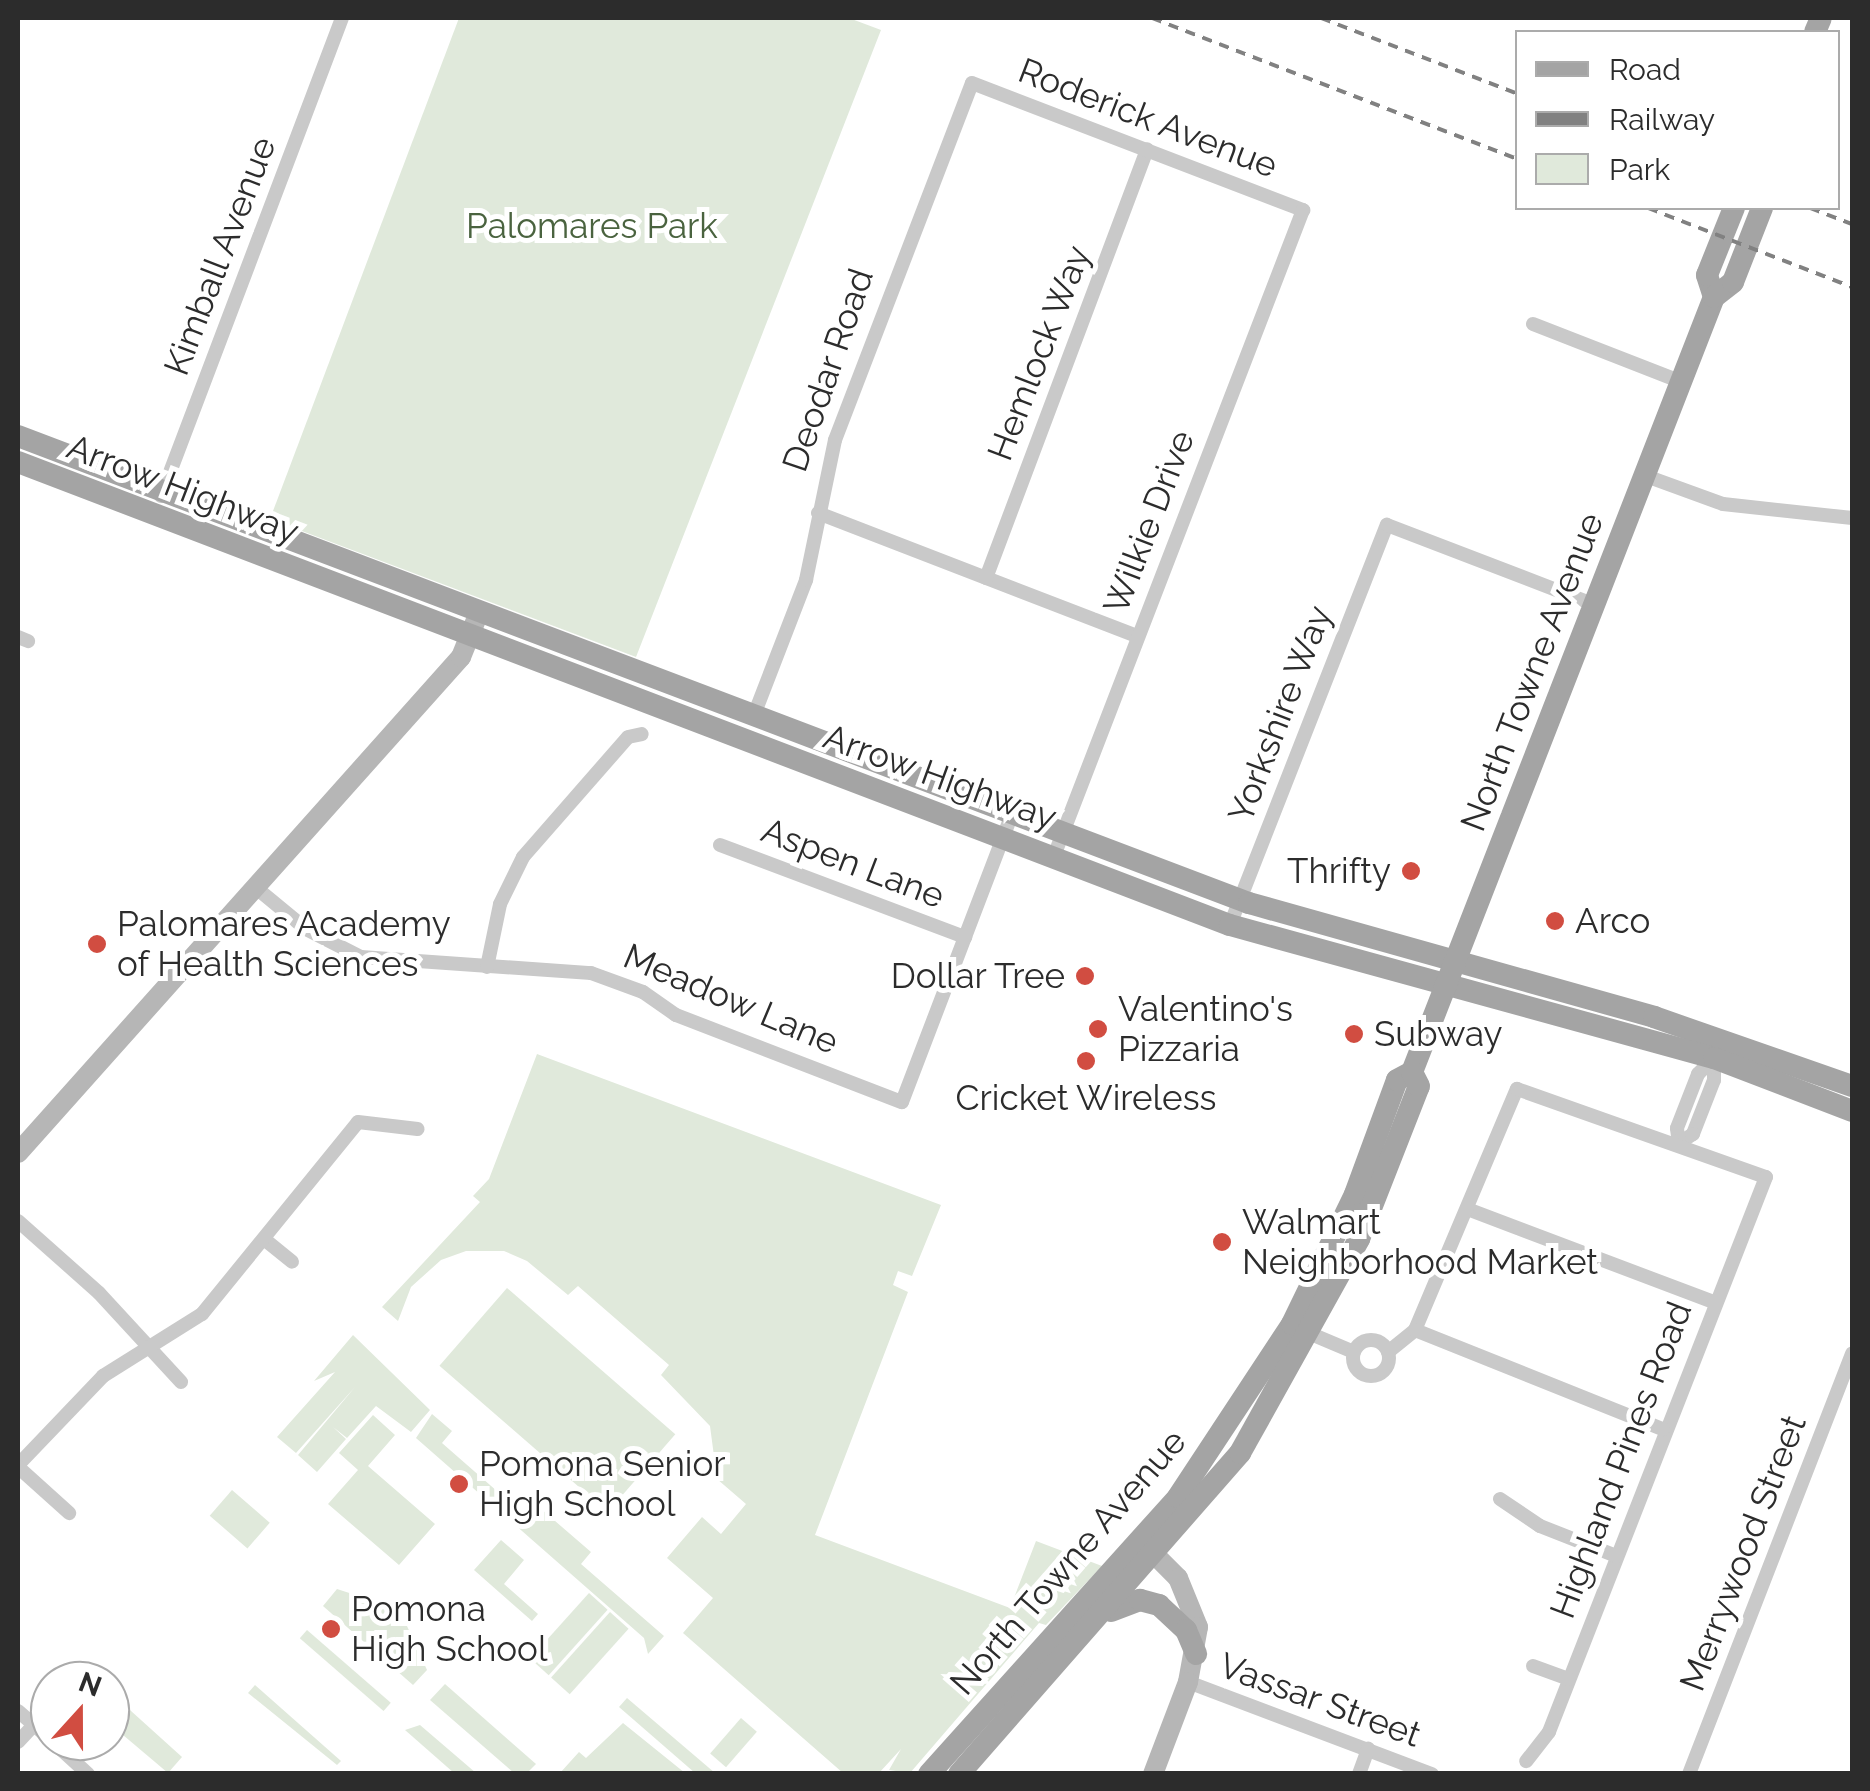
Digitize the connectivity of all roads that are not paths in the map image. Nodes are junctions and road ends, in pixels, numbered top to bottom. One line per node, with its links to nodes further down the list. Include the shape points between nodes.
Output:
1 (342, 18): 13 (street, Kimball Avenue)
2 (972, 82): 3 (street, Roderick Avenue); 14 (street, Deodar Road, via 836,440)
3 (1147, 149): 4 (street, Roderick Avenue); 17 (street, Hemlock Way)
4 (1303, 210): 21 (street, Wilkie Drive)
5 (1733, 210): 7 (main road, North Towne Avenue, via 1707,274)
6 (1761, 210): 7 (main road, North Towne Avenue, via 1732,282)
7 (1714, 297): 9 (main road, North Towne Avenue)
8 (1533, 324): 9 (street)
9 (1682, 382): 12 (main road, North Towne Avenue)
10 (18, 436): 13 (main road, Arrow Highway)
11 (18, 462): 15 (main road, Arrow Highway)
12 (1646, 476): 16 (street, via 1723,504); 18 (main road, North Towne Avenue)
13 (163, 492): 15 (street, Kimball Avenue); 19 (main road, Arrow Highway)
14 (818, 513): 17 (street); 22 (street, Deodar Road, via 806,580)
15 (154, 515): 20 (main road, Arrow Highway)
16 (1852, 518)
17 (986, 578): 21 (street)
18 (1596, 605): 31 (street, Yorkshire Way, via 1387,524); 34 (main road, North Towne Avenue)
19 (479, 611): 20 (main road); 22 (main road, Arrow Highway)
20 (470, 636): 24 (main road, Arrow Highway); 30 (main road, via 461,657)
21 (1137, 636): 26 (street, Wilkie Drive)
22 (754, 715): 24 (main road, Deodar Road); 25 (main road, Arrow Highway)
23 (642, 734): 35 (street, via 628,737 523,857 500,904)
24 (744, 742): 27 (main road, Arrow Highway)
25 (1013, 812): 26 (main road, Arrow Highway); 27 (street)
26 (1063, 832): 29 (street, Wilkie Drive); 31 (main road, Arrow Highway)
27 (1004, 837): 29 (main road, Arrow Highway); 33 (street)
28 (720, 844): 33 (street, Aspen Lane)
29 (1054, 856): 32 (main road, Arrow Highway)
30 (255, 887): 35 (street, Meadow Lane, via 306,930 361,957); 42 (main road)
31 (1240, 900): 32 (street, Yorkshire Way); 34 (main road, Arrow Highway)
32 (1230, 926): 36 (main road, Arrow Highway)
33 (966, 937): 35 (street, Meadow Lane, via 902,1102 676,1015 616,980)
34 (1456, 961): 36 (main road, North Towne Avenue); 38 (main road, Arrow Highway, via 1654,1017)
35 (487, 968)
36 (1447, 985): 37 (main road, Arrow Highway); 48 (main road, North Towne Avenue, via 1412,1072 1397,1080)
37 (1714, 1058): 39 (main road, Arrow Highway); 41 (street, via 1714,1080 1693,1134)
38 (1852, 1086)
39 (1852, 1110)
40 (418, 1129): 45 (street, via 358,1122)
41 (1679, 1142): 43 (street, via 1517,1089); 47 (street, Highland Pines Road, via 1766,1177)
42 (18, 1154)
43 (1470, 1210): 47 (street); 49 (street)
44 (18, 1221): 50 (street)
45 (264, 1239): 46 (street); 50 (street, via 202,1314)
46 (292, 1262)
47 (1713, 1302): 55 (street, Highland Pines Road)
48 (1301, 1330): 51 (street); 59 (main road, North Towne Avenue, via 1240,1453)
49 (1415, 1330): 52 (street); 55 (street)
50 (150, 1348): 54 (street); 56 (street, via 103,1376)
51 (1354, 1352): 52 (street, via 1371,1340); 52 (street, via 1356,1368 1370,1376 1385,1370)
52 (1388, 1352)
53 (1852, 1354): 73 (street, Merrywood Street)
54 (180, 1382)
55 (1663, 1430): 60 (street, Highland Pines Road)
56 (18, 1466): 58 (street)
57 (1500, 1499): 60 (street, via 1540,1526)
58 (68, 1514)
59 (1148, 1548): 61 (main road, North Towne Avenue); 62 (main road, via 1193,1606); 68 (main road, North Towne Avenue)
60 (1616, 1556): 64 (street, Highland Pines Road)
61 (1103, 1614): 62 (main road, via 1140,1600 1159,1605 1186,1630); 69 (main road, North Towne Avenue)
62 (1196, 1654): 65 (main road)
63 (1533, 1666): 64 (street)
64 (1570, 1679): 67 (street, Highland Pines Road, via 1549,1732)
65 (1188, 1682): 66 (street, Vassar Street); 70 (main road)
66 (1368, 1749): 71 (street); 72 (street, Vassar Street)
67 (1526, 1761)
68 (930, 1774)
69 (959, 1774)
70 (1153, 1774)
71 (1359, 1774)
72 (1432, 1774)
73 (1689, 1774)

